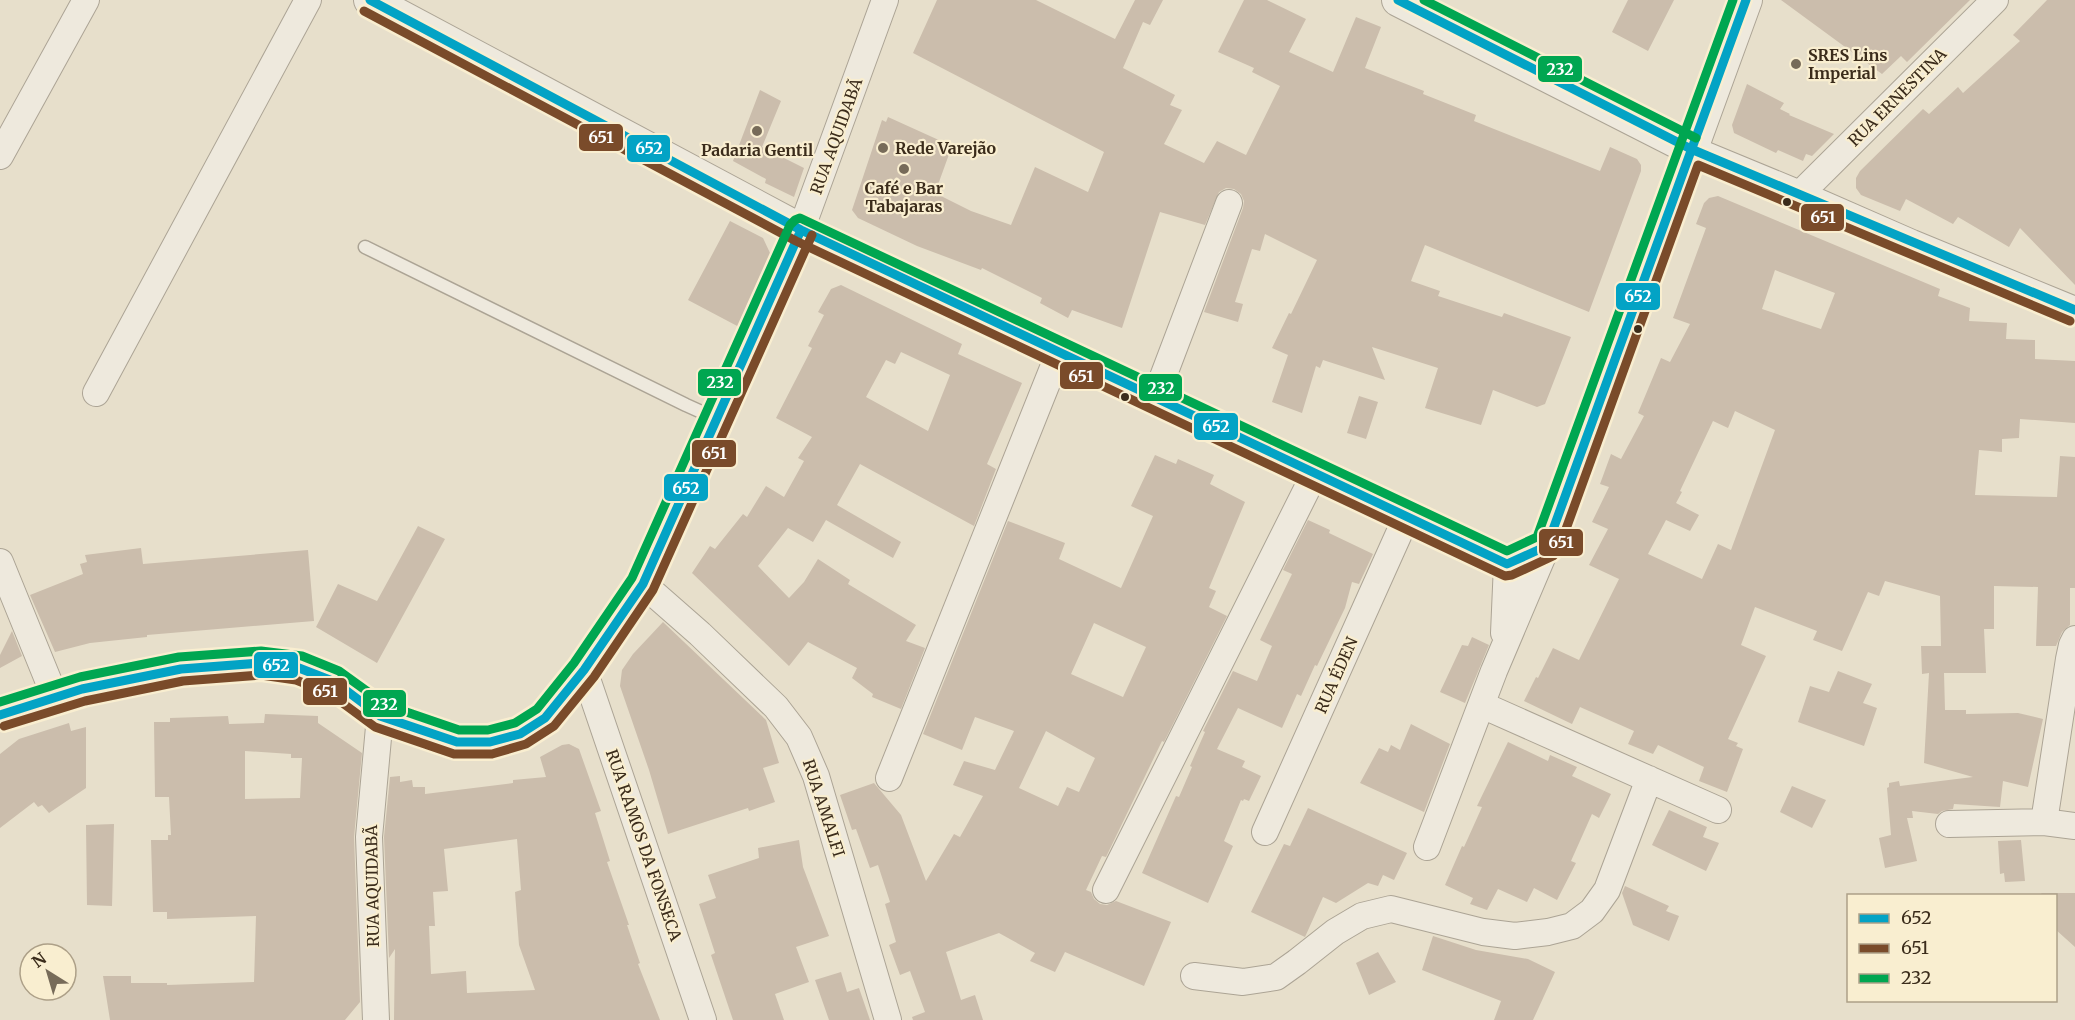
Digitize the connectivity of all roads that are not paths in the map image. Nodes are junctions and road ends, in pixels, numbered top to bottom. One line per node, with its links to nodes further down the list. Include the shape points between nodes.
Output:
1 (86, 0): 9 (street)
2 (308, 0): 16 (street)
3 (370, 0): 12 (street)
4 (885, 0): 12 (street, RUA AQUIDABÃ)
5 (1398, 0): 8 (street)
6 (1746, 0): 8 (street)
7 (1995, 0): 10 (street, RUA ERNESTINA)
8 (1691, 149): 10 (street); 21 (street)
9 (0, 156)
10 (1800, 194): 14 (street)
11 (1229, 203): 17 (street)
12 (801, 231): 15 (street); 18 (street, RUA AQUIDABÃ)
13 (365, 247): 18 (lane)
14 (2075, 310)
15 (1059, 353): 17 (street); 32 (street)
16 (96, 393)
17 (1155, 398): 19 (street)
18 (717, 419): 24 (street, RUA AQUIDABÃ)
19 (1315, 472): 20 (street); 40 (street)
20 (1406, 518): 23 (street); 38 (street, RUA ÉDEN)
21 (1548, 546): 23 (street); 26 (street)
22 (0, 562): 28 (street)
23 (1507, 564): 26 (street)
24 (643, 584): 27 (street, RUA AQUIDABÃ); 44 (street, RUA AMALFI, via 776,707 799,737 816,776)
25 (2075, 639): 35 (street)
26 (1503, 649): 29 (street)
27 (584, 670): 31 (street, RUA AQUIDABÃ, via 544,718 520,734 490,742 458,742); 43 (street, RUA RAMOS DA FONSECA)
28 (55, 697): 30 (street, RUA AQUIDABÃ); 31 (street, RUA AQUIDABÃ, via 181,669 261,663 299,668 335,682)
29 (1482, 705): 33 (street); 39 (street)
30 (0, 715)
31 (380, 716): 42 (street, RUA AQUIDABÃ, via 369,837)
32 (889, 778)
33 (1649, 779): 34 (street); 41 (street, via 1607,890 1592,911 1572,926 1515,936 1391,909 1362,916 1276,977 1243,982)
34 (1718, 810)
35 (2044, 822): 36 (street); 37 (street)
36 (1949, 824)
37 (2075, 826)
38 (1265, 832)
39 (1427, 847)
40 (1106, 890)
41 (1194, 976)
42 (376, 1020)
43 (703, 1020)
44 (888, 1020)

